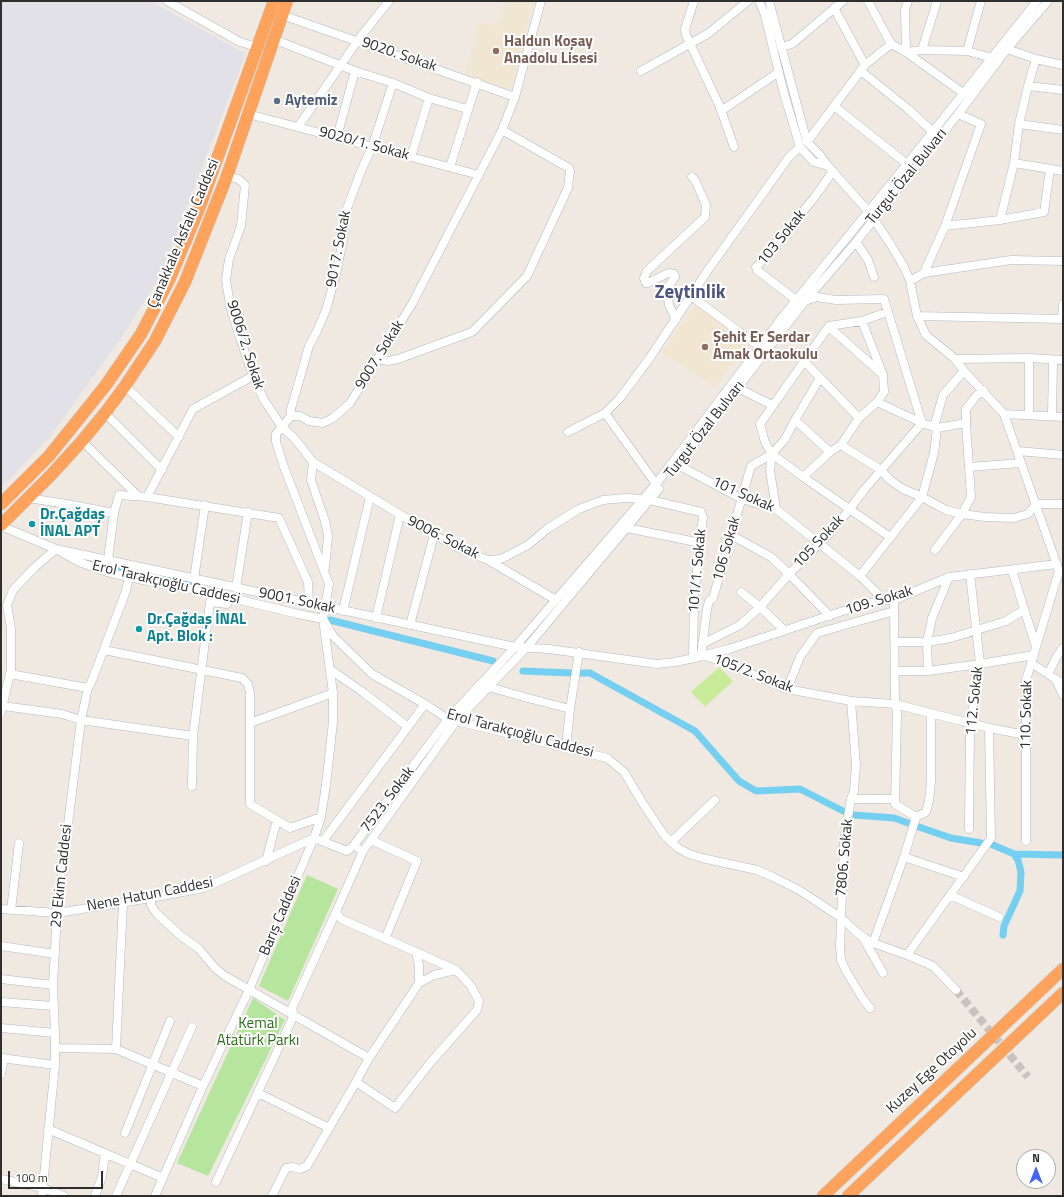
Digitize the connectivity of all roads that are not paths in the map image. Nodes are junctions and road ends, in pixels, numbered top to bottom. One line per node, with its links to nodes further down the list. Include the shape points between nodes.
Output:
1 (167, 1): 17 (street)
2 (274, 1): 24 (highway, Çanakkale Asfaltı Caddesi)
3 (287, 1): 19 (highway, Çanakkale Asfaltı Caddesi)
4 (389, 1): 21 (street)
5 (541, 1): 43 (street, 9007. Sokak)
6 (694, 1): 22 (street, via 685,29)
7 (748, 1): 22 (street, via 709,33)
8 (759, 1): 37 (street)
9 (769, 1): 25 (street)
10 (843, 1): 18 (street)
11 (870, 1): 23 (street)
12 (908, 1): 29 (street)
13 (937, 1): 27 (street)
14 (981, 1): 28 (street)
15 (1037, 1): 30 (street, Turgut Özal Bulvarı)
16 (1048, 1): 26 (street, Turgut Özal Bulvarı)
17 (176, 3): 24 (street, via 240,42)
18 (834, 8): 25 (street, via 792,44); 34 (street)
19 (282, 15): 20 (highway, Çanakkale Asfaltı Caddesi); 21 (street, 9020. Sokak)
20 (273, 39): 32 (street); 48 (highway, Çanakkale Asfaltı Caddesi)
21 (358, 40): 32 (street); 38 (street, 9020. Sokak)
22 (690, 44): 36 (street); 47 (street)
23 (891, 44): 29 (street); 34 (street)
24 (257, 47): 140 (highway, Çanakkale Asfaltı Caddesi, via 200,206 170,278 141,334 106,385 49,456)
25 (781, 47): 56 (street)
26 (1007, 49): 31 (street); 49 (street, Turgut Özal Bulvarı)
27 (922, 50): 28 (street); 29 (street)
28 (967, 51): 30 (street)
29 (906, 52): 42 (street)
30 (992, 58): 42 (street, Turgut Özal Bulvarı)
31 (1036, 59): 33 (street); 40 (street)
32 (341, 64): 35 (street); 51 (street)
33 (1063, 64)
34 (863, 68): 45 (street); 54 (street)
35 (355, 71): 39 (street); 55 (street)
36 (641, 71)
37 (779, 72): 47 (street); 59 (street)
38 (477, 82): 43 (street, 9020. Sokak); 46 (street)
39 (393, 83): 44 (street); 57 (street, 9017. Sokak)
40 (1028, 86): 41 (street); 50 (street)
41 (1063, 90)
42 (963, 93): 54 (street, Turgut Özal Bulvarı)
43 (515, 97): 52 (street, 9007. Sokak)
44 (429, 98): 46 (street); 60 (street)
45 (834, 106): 56 (street); 62 (street)
46 (467, 110): 63 (street)
47 (721, 111): 58 (street)
48 (248, 114): 51 (street, 9020/1. Sokak); 68 (highway, Çanakkale Asfaltı Caddesi)
49 (958, 114): 70 (street, Turgut Özal Bulvarı); 72 (street, via 981,124)
50 (1020, 124): 53 (street); 61 (street)
51 (298, 126): 55 (street, 9020/1. Sokak)
52 (502, 130): 67 (street, 9007. Sokak); 90 (street, via 569,168 570,171 568,188 527,276 472,332 398,359)
53 (1063, 130)
54 (933, 132): 62 (street, Turgut Özal Bulvarı)
55 (337, 137): 57 (street, 9020/1. Sokak)
56 (807, 142): 64 (street)
57 (372, 147): 60 (street, 9020/1. Sokak); 108 (street, 9017. Sokak, via 346,211 336,274 326,310 309,346 291,409)
58 (734, 147)
59 (800, 147): 64 (street, via 814,162); 78 (street, via 789,158)
60 (411, 157): 63 (street, 9020/1. Sokak)
61 (1014, 163): 65 (street); 71 (street)
62 (907, 164): 70 (street, Turgut Özal Bulvarı)
63 (450, 168): 67 (street, 9020/1. Sokak)
64 (830, 168): 70 (street); 79 (street, 103 Sokak, via 814,198 756,267)
65 (1050, 169): 66 (street); 71 (street, via 1044,212)
66 (1063, 171)
67 (479, 175): 90 (street, 9007. Sokak, via 412,304)
68 (227, 176): 97 (street, 9006/2. Sokak, via 238,179 245,185 241,226 229,259 226,280 230,304); 99 (highway, Çanakkale Asfaltı Caddesi, via 185,282 155,341)
69 (692, 177): 84 (street, via 706,205 705,217 647,271 644,278 648,283 669,273 674,274 667,293 669,305)
70 (871, 215): 73 (street, Turgut Özal Bulvarı); 77 (street, via 892,245); 79 (street, Turgut Özal Bulvarı)
71 (1000, 220): 72 (street)
72 (945, 226): 75 (street)
73 (856, 242): 76 (street, via 868,260); 80 (street, Turgut Özal Bulvarı)
74 (1063, 261): 75 (street, via 1011,260)
75 (924, 273): 77 (street)
76 (874, 277)
77 (910, 281): 83 (street)
78 (691, 296): 84 (street); 88 (street)
79 (796, 300): 80 (street); 88 (street, Turgut Özal Bulvarı)
80 (805, 301): 82 (street, via 817,297 836,300 884,299); 100 (street, Turgut Özal Bulvarı)
81 (1063, 304): 85 (street)
82 (887, 312): 86 (street); 113 (street)
83 (917, 316): 85 (street); 91 (street, via 926,335)
84 (676, 319): 105 (street, via 649,360)
85 (1062, 319)
86 (862, 321): 87 (street); 96 (street)
87 (829, 327): 94 (street); 96 (street)
88 (760, 347): 100 (street, Turgut Özal Bulvarı)
89 (1029, 358): 91 (street); 92 (street); 107 (street)
90 (377, 359): 108 (street, 9007. Sokak, via 350,403 333,418 323,423)
91 (955, 359): 95 (street)
92 (1053, 360): 93 (street); 109 (street)
93 (1063, 360)
94 (804, 361): 98 (street); 103 (street)
95 (964, 371): 101 (street); 116 (street, via 943,396)
96 (883, 375): 102 (street, via 884,392)
97 (253, 376): 115 (street, 9006/2. Sokak, via 264,400); 118 (street, via 193,409)
98 (820, 378): 111 (street); 112 (street, 106 Sokak)
99 (125, 386): 104 (highway, Çanakkale Asfaltı Caddesi); 118 (street)
100 (734, 387): 103 (street); 127 (street, Turgut Özal Bulvarı); 132 (street, Turgut Özal Bulvarı)
101 (984, 391): 106 (street); 114 (street, via 977,395 966,409)
102 (877, 402): 111 (street); 113 (street)
103 (772, 405): 123 (street, via 760,424 765,442)
104 (105, 413): 119 (highway, Çanakkale Asfaltı Caddesi); 129 (street)
105 (605, 413): 117 (street); 132 (street)
106 (1004, 414): 107 (street); 121 (street)
107 (1029, 414): 109 (street)
108 (292, 416): 115 (street)
109 (1052, 416): 110 (street)
110 (1063, 416)
111 (859, 418): 120 (street)
112 (795, 420): 122 (street); 123 (street, 106 Sokak, via 785,439)
113 (922, 423): 116 (street); 130 (street, 105 Sokak)
114 (966, 423): 116 (street); 128 (street)
115 (282, 427): 125 (street, 9006/2. Sokak, via 295,438); 163 (street, via 276,434 276,442)
116 (936, 427): 135 (street, via 934,453)
117 (568, 432)
118 (179, 437): 129 (street)
119 (82, 441): 133 (street); 137 (highway, Çanakkale Asfaltı Caddesi)
120 (841, 445): 122 (street); 130 (street)
121 (1018, 451): 124 (street); 126 (street)
122 (830, 452): 131 (street)
123 (772, 454): 131 (street); 138 (street, 106 Sokak, via 751,466); 144 (street, via 770,470)
124 (1063, 455)
125 (313, 462): 134 (street, 9006. Sokak); 163 (street, via 311,480 328,536)
126 (1021, 463): 128 (street); 141 (street)
127 (678, 465): 138 (street, 101 Sokak); 139 (street, Turgut Özal Bulvarı)
128 (969, 467): 148 (street, via 970,497)
129 (162, 470): 136 (street)
130 (881, 470): 135 (street, via 902,489); 145 (street, 105 Sokak)
131 (803, 477): 145 (street)
132 (656, 484): 139 (street, Turgut Özal Bulvarı)
133 (138, 496): 136 (street); 147 (street, via 119,495)
134 (370, 496): 149 (street, 9006. Sokak); 184 (street)
135 (922, 496): 148 (street, via 946,510); 154 (street)
136 (147, 497): 143 (street)
137 (28, 498): 147 (street); 150 (highway, Çanakkale Asfaltı Caddesi)
138 (742, 498): 144 (street, 101 Sokak); 153 (street, 106 Sokak)
139 (647, 500): 151 (street, Turgut Özal Bulvarı); 155 (street, 101/1. Sokak, via 701,512 703,517); 160 (street, 9006. Sokak, via 603,500 579,509 547,529 528,546 500,559); 175 (street, Turgut Özal Bulvarı)
140 (1, 504)
141 (1036, 504): 142 (street); 148 (street, via 1028,514 1013,518); 162 (street)
142 (1063, 504)
143 (205, 505): 146 (street); 170 (street)
144 (776, 509): 156 (street, 101 Sokak)
145 (849, 510): 154 (street); 156 (street, 105 Sokak)
146 (248, 512): 171 (street); 179 (street, via 279,518 308,582)
147 (114, 513): 159 (street)
148 (962, 514): 158 (street)
149 (400, 515): 152 (street, 9006. Sokak); 187 (street)
150 (1, 525): 157 (street, Erol Tarakçıoğlu Caddesi)
151 (627, 528): 155 (street); 196 (street, Turgut Özal Bulvarı)
152 (434, 535): 160 (street, 9006. Sokak); 189 (street)
153 (731, 535): 165 (street, via 771,557); 178 (street, 106 Sokak, via 713,598)
154 (890, 537): 167 (street)
155 (700, 543): 174 (street, 101/1. Sokak)
156 (820, 544): 165 (street, 105 Sokak); 167 (street, 101 Sokak)
157 (56, 549): 159 (street, 9001. Sokak); 168 (street, Erol Tarakçıoğlu Caddesi, via 79,562); 180 (street, via 13,590)
158 (935, 550)
159 (108, 560): 161 (street, 9001. Sokak)
160 (488, 560): 175 (street)
161 (130, 565): 168 (street, 29 Ekim Caddesi); 170 (street, 9001. Sokak)
162 (1060, 569): 164 (street, 109. Sokak); 199 (street, 110. Sokak)
163 (324, 570): 181 (street, via 329,584)
164 (1012, 570): 166 (street, 109. Sokak); 183 (street)
165 (789, 574): 182 (street, 105 Sokak); 186 (street)
166 (970, 574): 169 (street, 109. Sokak); 191 (street, 112. Sokak)
167 (860, 576): 176 (street, 101 Sokak)
168 (128, 577): 173 (street, Erol Tarakçıoğlu Caddesi); 198 (street, 29 Ekim Caddesi, via 126,591)
169 (949, 577): 177 (street, 109. Sokak); 193 (street, via 932,618)
170 (194, 579): 171 (street, 9001. Sokak)
171 (236, 588): 179 (street, 9001. Sokak)
172 (742, 592): 182 (street)
173 (228, 597): 188 (street, Erol Tarakçıoğlu Caddesi); 204 (street, via 227,604 210,602)
174 (694, 597): 178 (street); 201 (street, 101/1. Sokak)
175 (556, 600): 195 (street, Turgut Özal Bulvarı)
176 (884, 600): 177 (street, 109. Sokak); 186 (street, 109. Sokak)
177 (894, 600): 185 (street)
178 (709, 601): 194 (street, 106 Sokak)
179 (309, 603): 181 (street, 9001. Sokak)
180 (3, 607): 208 (street, via 11,629)
181 (325, 607): 184 (street, 9001. Sokak); 188 (street)
182 (760, 607): 190 (street); 194 (street, 105 Sokak, via 740,625)
183 (1024, 610): 191 (street, via 1006,621); 199 (street)
184 (343, 611): 187 (street, 9001. Sokak)
185 (894, 611): 192 (street); 213 (street, via 817,633 800,657)
186 (830, 616): 190 (street, 109. Sokak)
187 (376, 618): 189 (street, 9001. Sokak)
188 (322, 619): 205 (street, Barış Caddesi); 217 (street, Erol Tarakçıoğlu Caddesi, via 333,636 372,674)
189 (410, 625): 195 (street, 9001. Sokak)
190 (784, 630): 201 (street, 109. Sokak)
191 (976, 631): 193 (street); 203 (street, 112. Sokak)
192 (895, 642): 193 (street); 206 (street)
193 (928, 642): 207 (street)
194 (702, 644): 201 (street, 106 Sokak)
195 (515, 647): 196 (street, 9001. Sokak); 222 (street, Turgut Özal Bulvarı)
196 (527, 647): 200 (street, 105/2. Sokak); 211 (street, Turgut Özal Bulvarı)
197 (1063, 648): 209 (street)
198 (104, 650): 204 (street); 212 (street, 29 Ekim Caddesi)
199 (1035, 651): 202 (street, 110. Sokak); 203 (street)
200 (579, 652): 201 (street, 105/2. Sokak, via 657,664); 220 (street)
201 (699, 657): 213 (street, 105/2. Sokak, via 721,661)
202 (1031, 663): 209 (street); 229 (street, 110. Sokak, via 1026,680)
203 (980, 664): 207 (street); 226 (street, 112. Sokak)
204 (201, 670): 225 (street, via 242,678 248,684); 230 (street)
205 (330, 670): 214 (street, Barış Caddesi); 227 (street)
206 (895, 671): 207 (street); 218 (street)
207 (928, 671)
208 (10, 674): 212 (street); 219 (street)
209 (1048, 674): 210 (street)
210 (1060, 682): 215 (street)
211 (489, 687): 220 (street); 224 (street, Turgut Özal Bulvarı)
212 (88, 688): 223 (street, 29 Ekim Caddesi)
213 (787, 689): 216 (street, 105/2. Sokak)
214 (333, 693): 225 (street); 236 (street, Barış Caddesi, via 332,741)
215 (1063, 695)
216 (852, 701): 218 (street, 105/2. Sokak); 233 (street, 7806. Sokak, via 856,765)
217 (425, 704): 222 (street, Erol Tarakçıoğlu Caddesi); 227 (street)
218 (895, 704): 221 (street, 105/2. Sokak); 234 (street, via 898,712)
219 (2, 709): 223 (street, via 62,714)
220 (570, 709): 231 (street)
221 (931, 714): 226 (street, 105/2. Sokak); 237 (street, via 929,801 926,812)
222 (448, 718): 224 (street, Erol Tarakçıoğlu Caddesi); 246 (street, 7523. Sokak)
223 (81, 720): 230 (street); 257 (street, 29 Ekim Caddesi)
224 (457, 720): 231 (street, Erol Tarakçıoğlu Caddesi); 241 (street, Turgut Özal Bulvarı)
225 (250, 723): 238 (street, via 250,804)
226 (971, 724): 228 (street, 105/2. Sokak); 239 (street, 112. Sokak)
227 (408, 727): 242 (street)
228 (989, 728): 229 (street, 105/2. Sokak); 250 (street, via 991,838)
229 (1026, 735): 243 (street, 110. Sokak)
230 (193, 736): 232 (street)
231 (566, 747): 244 (street, Erol Tarakçıoğlu Caddesi, via 607,758 624,772)
232 (192, 786)
233 (851, 799): 234 (street); 259 (street, 7806. Sokak, via 844,841)
234 (895, 799): 237 (street, via 895,804)
235 (715, 800): 244 (street)
236 (321, 817): 238 (street, via 290,828); 240 (street, Barış Caddesi)
237 (916, 817): 248 (street)
238 (277, 820): 249 (street)
239 (969, 829)
240 (314, 838): 242 (street, 7523. Sokak); 249 (street, Nene Hatun Caddesi); 273 (street, Barış Caddesi)
241 (371, 840): 247 (street, Turgut Özal Bulvarı); 261 (street, via 417,861)
242 (323, 841): 246 (street, 7523. Sokak, via 347,851)
243 (1026, 841)
244 (671, 842): 259 (street, Erol Tarakçıoğlu Caddesi, via 689,854 757,870 773,877 799,890)
245 (19, 843): 255 (street)
246 (354, 845): 247 (street)
247 (363, 851): 256 (street, Turgut Özal Bulvarı)
248 (904, 857): 250 (street); 262 (street)
249 (266, 860): 252 (street, Nene Hatun Caddesi, via 204,888)
250 (964, 877): 251 (street)
251 (950, 895): 258 (street); 266 (street)
252 (151, 898): 253 (street, Nene Hatun Caddesi); 273 (street, via 156,913 199,949 225,976)
253 (123, 903): 257 (street, Nene Hatun Caddesi); 285 (street)
254 (1, 909): 255 (street, Nene Hatun Caddesi)
255 (11, 910): 257 (street, Nene Hatun Caddesi)
256 (336, 912): 261 (street, via 341,919); 279 (street, Turgut Özal Bulvarı, via 292,1008)
257 (57, 913): 265 (street, 29 Ekim Caddesi)
258 (999, 916)
259 (840, 917): 260 (street, Erol Tarakçıoğlu Caddesi); 278 (street, 7806. Sokak, via 841,960)
260 (861, 936): 262 (street, Erol Tarakçıoğlu Caddesi); 269 (street)
261 (385, 939): 264 (street)
262 (873, 943): 266 (street, Erol Tarakçıoğlu Caddesi)
263 (1, 946): 265 (street)
264 (416, 952): 268 (street); 271 (street)
265 (55, 954): 272 (street, 29 Ekim Caddesi)
266 (907, 955): 274 (street, Erol Tarakçıoğlu Caddesi, via 933,966)
267 (1063, 969): 309 (highway, Kuzey Ege Otoyolu)
268 (456, 970): 271 (street, via 434,975); 292 (street, via 471,986 479,1001 477,1010 430,1063 395,1108)
269 (883, 973)
270 (1, 979): 272 (street)
271 (419, 983): 287 (street)
272 (53, 985): 277 (street, 29 Ekim Caddesi)
273 (250, 990): 279 (street); 293 (street, Barış Caddesi)
274 (956, 990)
275 (1063, 993): 310 (highway)
276 (1, 1002): 277 (street)
277 (53, 1006): 283 (street, 29 Ekim Caddesi)
278 (870, 1008)
279 (294, 1016): 287 (street); 294 (street, Turgut Özal Bulvarı)
280 (170, 1021): 289 (street)
281 (192, 1027): 290 (street)
282 (1, 1028): 283 (street)
283 (55, 1033): 284 (street, 29 Ekim Caddesi)
284 (55, 1048): 285 (street); 288 (street, 29 Ekim Caddesi)
285 (116, 1049): 289 (street)
286 (3, 1058): 288 (street); 291 (street)
287 (369, 1058): 292 (street)
288 (55, 1065): 296 (street, 29 Ekim Caddesi)
289 (152, 1065): 290 (street); 297 (street)
290 (170, 1072): 293 (street); 299 (street)
291 (1, 1074)
292 (356, 1082): 295 (street)
293 (203, 1086): 300 (street, Barış Caddesi)
294 (258, 1093): 295 (street); 302 (street, Turgut Özal Bulvarı)
295 (329, 1128): 308 (street, via 307,1166 300,1169 286,1168)
296 (48, 1129): 298 (street); 303 (street, 29 Ekim Caddesi)
297 (125, 1133)
298 (105, 1153): 299 (street); 305 (street, via 102,1177)
299 (131, 1164): 300 (street); 306 (street)
300 (163, 1178): 307 (street, Barış Caddesi)
301 (1, 1179): 303 (street)
302 (216, 1182)
303 (42, 1192): 304 (street)
304 (64, 1196)
305 (95, 1196)
306 (116, 1196)
307 (155, 1196)
308 (272, 1196)
309 (822, 1196)
310 (848, 1196)

